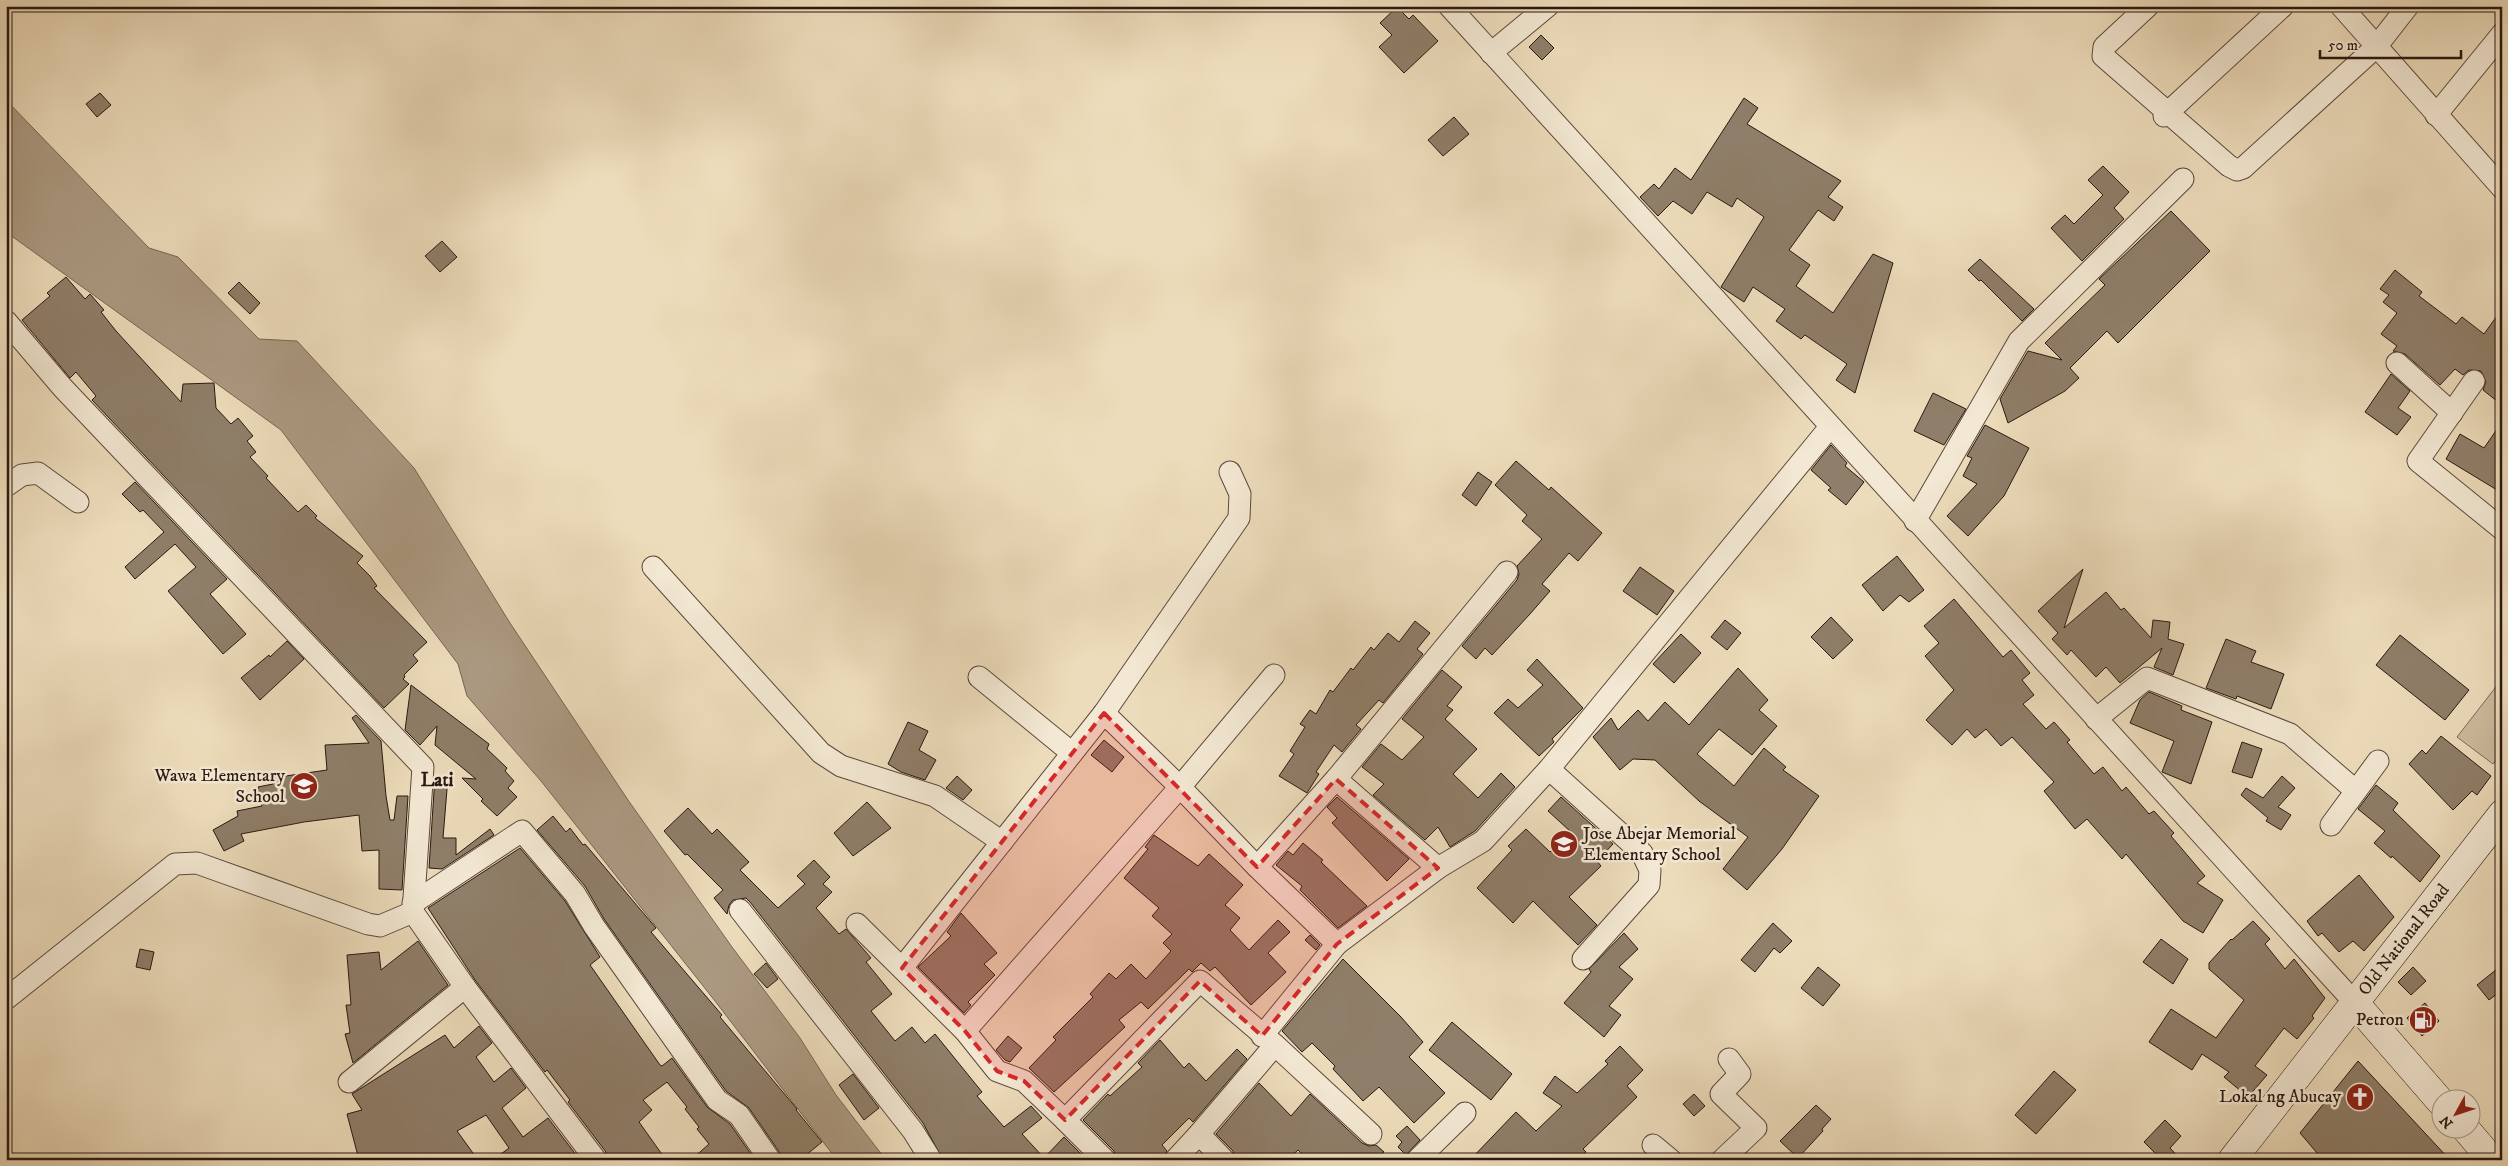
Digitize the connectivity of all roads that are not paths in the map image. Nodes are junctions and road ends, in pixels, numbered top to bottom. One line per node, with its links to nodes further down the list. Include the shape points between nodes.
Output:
1 (1449, 6): 9 (street)
2 (1548, 6): 9 (street)
3 (2148, 6): 10 (street, via 2104,47 2103,56)
4 (2283, 6): 10 (street)
5 (2341, 6): 8 (street)
6 (2408, 6): 8 (street)
7 (2502, 34): 11 (street)
8 (2376, 46): 10 (street, via 2243,168 2237,170); 11 (street)
9 (1492, 53): 18 (street)
10 (2166, 115)
11 (2436, 115): 13 (street)
12 (2183, 179): 22 (street, via 2019,342)
13 (2501, 187)
14 (6, 321): 41 (street, via 62,387 424,767)
15 (2396, 363): 17 (street)
16 (2474, 381): 17 (street)
17 (2452, 413): 23 (street, via 2418,461)
18 (1830, 427): 22 (street); 32 (street)
19 (1230, 472): 28 (street, via 1240,494 1239,518)
20 (6, 486): 21 (street, via 22,474 38,474)
21 (78, 502)
22 (1915, 521): 29 (street)
23 (2502, 529)
24 (653, 567): 38 (street, via 821,753 842,766 935,796)
25 (1507, 572): 33 (street)
26 (1274, 675): 34 (street)
27 (979, 677): 30 (street)
28 (1104, 713): 30 (street); 34 (street)
29 (2096, 719): 35 (street, via 2147,678 2290,734); 49 (street)
30 (1072, 753): 38 (street)
31 (2378, 761): 35 (street)
32 (1549, 769): 40 (street, via 1483,841); 45 (street, via 1642,853 1650,870 1649,885)
33 (1336, 779): 39 (street); 40 (street)
34 (1180, 788): 39 (street); 50 (street)
35 (2356, 791): 37 (street)
36 (2502, 814): 49 (main road, Old National Road)
37 (2331, 825)
38 (1002, 842): 46 (street)
39 (1257, 867): 44 (street)
40 (1438, 868): 44 (street)
41 (413, 907): 47 (street); 48 (street, via 380,926 368,924 197,863 175,864); 62 (street, via 522,831 575,894 594,926 717,1100 739,1115)
42 (740, 910): 63 (street, via 913,1131)
43 (857, 924): 46 (street)
44 (1337, 944): 51 (street)
45 (1583, 959)
46 (902, 968): 50 (street)
47 (466, 987): 53 (street); 61 (street)
48 (6, 999)
49 (2355, 1003): 54 (main road); 70 (main road, Old National Road)
50 (965, 1031): 56 (street, via 997,1071 1024,1081)
51 (1269, 1041): 56 (street, via 1200,981); 57 (street); 58 (street)
52 (1729, 1059): 69 (street, via 1740,1074 1721,1094 1756,1128)
53 (349, 1082)
54 (2430, 1089)
55 (1465, 1113): 67 (street)
56 (1065, 1120): 64 (street)
57 (1199, 1134): 65 (street); 66 (street)
58 (1371, 1134)
59 (2473, 1138): 71 (main road)
60 (1653, 1145): 68 (street)
61 (596, 1160)
62 (770, 1160)
63 (932, 1160)
64 (1105, 1160)
65 (1174, 1160)
66 (1224, 1160)
67 (1417, 1160)
68 (1671, 1160)
69 (1722, 1160)
70 (2232, 1160)
71 (2492, 1160)

